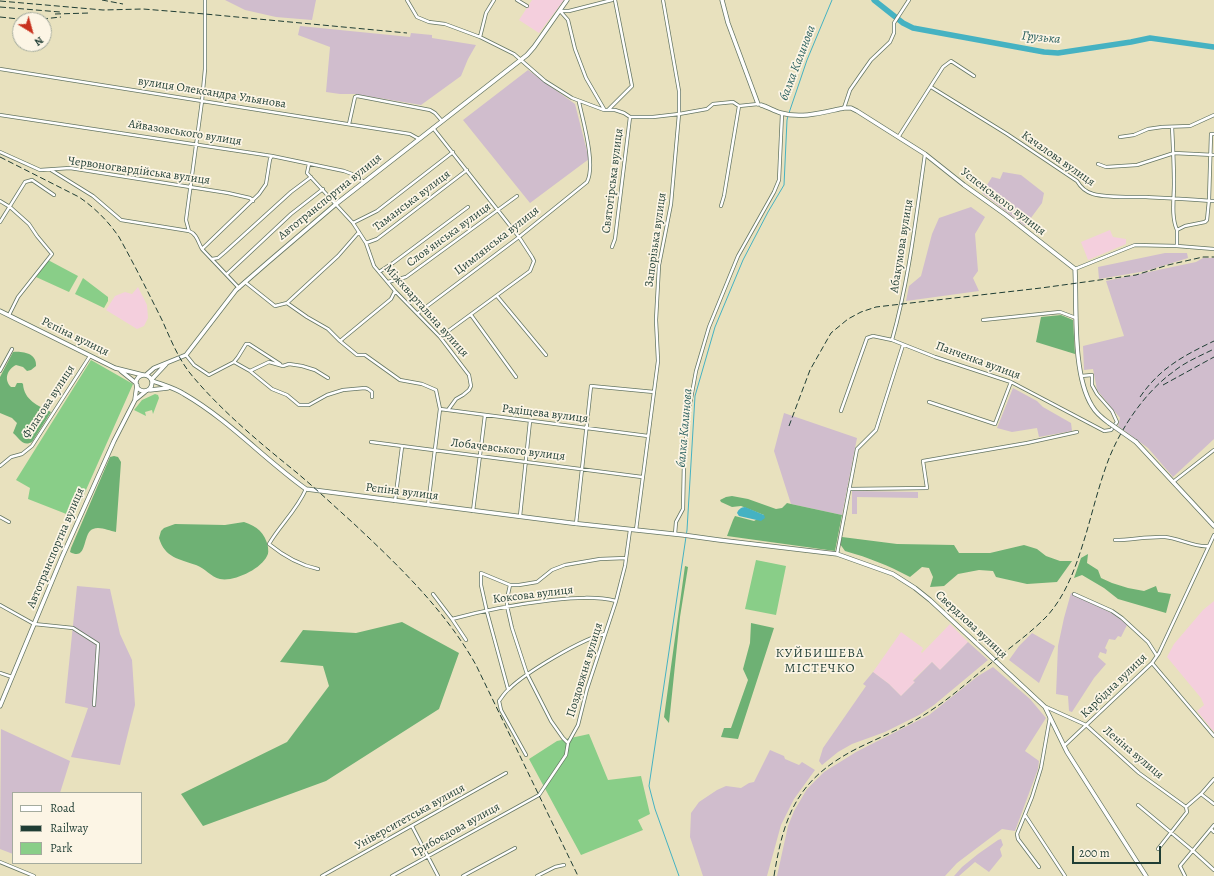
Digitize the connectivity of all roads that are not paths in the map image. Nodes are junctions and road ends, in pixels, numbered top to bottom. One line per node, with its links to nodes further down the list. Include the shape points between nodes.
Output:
1 (407, 0): 12 (street, via 417,17)
2 (494, 0): 12 (street, via 486,13)
3 (517, 0): 10 (street)
4 (568, 0): 11 (street, Автотранспортна вулиця)
5 (613, 0): 11 (street); 22 (street, via 632,86)
6 (663, 0): 23 (street, Запорізька вулиця, via 679,91)
7 (722, 0): 19 (street, via 728,23)
8 (909, 0): 21 (street, via 897,18 890,42 871,60 859,77 850,90)
9 (205, 1): 17 (street, via 205,69)
10 (527, 6)
11 (560, 11): 13 (street, Автотранспортна вулиця, via 534,48); 22 (street, via 571,27 573,42 586,78)
12 (480, 37): 13 (street)
13 (521, 60): 18 (street, via 545,81); 28 (street, Автотранспортна вулиця)
14 (0, 70): 17 (street, вулиця Олександра Ульянова)
15 (974, 76): 16 (street, via 952,61 944,67)
16 (931, 87): 33 (street); 54 (street, Качалова вулиця, via 1077,181 1087,192 1101,196)
17 (202, 101): 29 (street, вулиця Олександра Ульянова); 36 (street)
18 (579, 101): 22 (street); 69 (street, Цимлянська вулиця, via 590,159 587,182)
19 (760, 105): 20 (street); 24 (street)
20 (739, 106): 23 (street, via 733,102 713,104 707,109); 60 (street)
21 (844, 108): 24 (street, Успенського вулиця, via 803,116); 33 (street, Успенського вулиця, via 857,111)
22 (606, 110): 27 (street, via 615,110)
23 (679, 114): 27 (street); 114 (street, Запорізька вулиця, via 671,204 659,265 656,320 658,361)
24 (782, 114): 148 (street, via 779,180 738,256 709,327 696,371 688,415 683,509 676,522)
25 (0, 115): 36 (street, Айвазовського вулиця)
26 (1214, 115): 30 (street, via 1190,126)
27 (630, 117): 72 (street, Святогірська вулиця)
28 (442, 121): 29 (street, via 430,110 357,96); 31 (street, Автотранспортна вулиця)
29 (349, 124): 35 (street, вулиця Олександра Ульянова, via 410,134)
30 (1172, 127): 34 (street, via 1148,129 1134,135); 39 (street)
31 (433, 128): 35 (street, Автотранспортна вулиця); 38 (street)
32 (1212, 134): 41 (street)
33 (899, 136): 40 (street, Успенського вулиця)
34 (1120, 136)
35 (419, 139): 49 (street, Автотранспортна вулиця)
36 (196, 145): 43 (street, Айвазовського вулиця); 50 (street)
37 (0, 152): 46 (street, Червоногвардійська вулиця, via 40,170)
38 (453, 152): 47 (street); 65 (street, via 377,211)
39 (1174, 153): 41 (street); 45 (street, via 1137,165 1106,167); 54 (street)
40 (925, 154): 76 (street, Успенського вулиця); 92 (street, Абакумова вулиця, via 907,280)
41 (1210, 154): 42 (street); 55 (street)
42 (1214, 155)
43 (272, 156): 44 (street, Айвазовського вулиця); 57 (street, via 266,184)
44 (309, 164): 48 (street, via 307,173); 49 (street, Айвазовського вулиця, via 344,171)
45 (1098, 164)
46 (50, 170): 50 (street, Червоногвардійська вулиця, via 70,168); 67 (street, via 93,196 121,220)
47 (467, 170): 63 (street); 70 (street, Таманська вулиця, via 377,239)
48 (311, 177): 51 (street, Міжквартальна вулиця); 75 (street, via 218,258)
49 (364, 182): 59 (street, Автотранспортна вулиця)
50 (190, 188): 57 (street, Червоногвардійська вулиця, via 228,193); 67 (street, via 186,220)
51 (322, 189): 59 (street, Міжквартальна вулиця); 78 (street, via 291,214)
52 (54, 195): 61 (street, via 32,180 25,182)
53 (517, 196): 63 (street, Слов’янська вулиця)
54 (1174, 199): 55 (street, Качалова вулиця); 66 (street)
55 (1209, 200): 58 (street, Качалова вулиця); 66 (street, via 1205,222)
56 (0, 201): 61 (street)
57 (253, 201): 73 (street)
58 (1214, 201)
59 (336, 204): 65 (street, Міжквартальна вулиця); 79 (street, Автотранспортна вулиця)
60 (721, 206)
61 (10, 207): 64 (street); 87 (street, via 29,224 52,254 18,297)
62 (468, 207): 77 (street)
63 (498, 210): 69 (street); 80 (street, Слов’янська вулиця, via 406,277)
64 (0, 222)
65 (353, 223): 68 (street, Міжквартальна вулиця)
66 (1177, 230): 71 (street)
67 (189, 231): 73 (street, via 197,237)
68 (359, 232): 70 (street, Міжквартальна вулиця); 84 (street, Таманська вулиця, via 338,256)
69 (519, 237): 83 (street, via 534,261 530,271); 86 (street, Цимлянська вулиця)
70 (366, 243): 77 (street, Міжквартальна вулиця, via 374,266)
71 (1177, 246): 74 (street); 76 (street, via 1135,245)
72 (612, 247)
73 (202, 248): 75 (street)
74 (1214, 249)
75 (212, 259): 78 (street)
76 (1075, 269): 89 (street)
77 (379, 272): 80 (street, Міжквартальна вулиця)
78 (227, 274): 81 (street)
79 (245, 282): 81 (street, Автотранспортна вулиця); 84 (street, via 275,306)
80 (388, 282): 82 (street, Міжквартальна вулиця)
81 (239, 288): 96 (street, Автотранспортна вулиця)
82 (395, 291): 86 (street, Міжквартальна вулиця); 93 (street, via 391,299)
83 (497, 296): 88 (street); 97 (street)
84 (287, 303): 93 (street, via 328,329)
85 (0, 311): 87 (street, Рєпіна вулиця)
86 (418, 313): 91 (street, Міжквартальна вулиця)
87 (9, 316): 98 (street, Рєпіна вулиця)
88 (471, 316): 91 (street); 107 (street)
89 (1076, 318): 90 (street, via 1060,312); 106 (street)
90 (983, 320)
91 (440, 338): 119 (street, Міжквартальна вулиця, via 471,381 469,390 456,399)
92 (892, 340): 94 (street, Панченка вулиця); 120 (street, Панченка вулиця, via 873,336 868,338)
93 (340, 341): 118 (street, via 357,355 365,355 400,380 422,384 436,390)
94 (903, 345): 110 (street, Панченка вулиця); 137 (street, via 876,430 857,449)
95 (12, 349): 103 (street)
96 (186, 355): 99 (street, via 194,365 209,375); 100 (street, Автотранспортна вулиця)
97 (546, 355)
98 (90, 356): 102 (street, Рєпіна вулиця); 132 (street, Філатова вулиця, via 32,446)
99 (234, 362): 101 (street, via 246,344 249,344); 104 (street)
100 (166, 363): 105 (street, Автотранспортна вулиця); 109 (street)
101 (283, 366): 104 (street, via 269,362); 108 (street, via 302,366)
102 (115, 368): 105 (street, Рєпіна вулиця); 111 (street, via 125,373)
103 (0, 371)
104 (250, 371): 115 (street, via 272,389 287,395 299,405 309,405 327,395 358,388 368,389 372,392)
105 (144, 375): 109 (street); 111 (street, via 140,376)
106 (1081, 376): 110 (street, Панченка вулиця, via 1092,375 1092,385 1097,394 1112,411 1117,422 1111,430 1104,431); 135 (street, bridge, via 1091,405 1099,415 1136,442)
107 (516, 377)
108 (328, 378)
109 (152, 380): 112 (street, Рєпіна вулиця); 113 (street, via 152,386)
110 (1011, 382): 117 (street, via 995,424)
111 (136, 384): 113 (street, via 139,389); 116 (street)
112 (171, 388): 113 (street); 136 (street, Рєпіна вулиця, via 201,405)
113 (148, 390): 116 (street)
114 (654, 392): 123 (street, via 591,386); 125 (street, Запорізька вулиця)
115 (372, 397)
116 (135, 400): 164 (street, Автотранспортна вулиця, via 62,557)
117 (929, 402)
118 (440, 409): 119 (street, Радіщева вулиця); 128 (street)
119 (448, 410): 121 (street, Радіщева вулиця)
120 (841, 411)
121 (485, 415): 122 (street, Радіщева вулиця); 130 (street)
122 (530, 421): 123 (street, Радіщева вулиця); 131 (street)
123 (587, 428): 125 (street, Радіщева вулиця); 133 (street)
124 (1078, 432): 137 (street, via 923,461 927,488)
125 (648, 436): 134 (street, Запорізька вулиця)
126 (371, 442): 127 (street, Лобачевського вулиця)
127 (402, 447): 128 (street, Лобачевського вулиця); 138 (street)
128 (435, 450): 130 (street, Лобачевського вулиця); 139 (street)
129 (1214, 450): 135 (street)
130 (480, 456): 131 (street, Лобачевського вулиця); 140 (street)
131 (525, 462): 133 (street, Лобачевського вулиця); 142 (street)
132 (0, 466)
133 (582, 469): 134 (street, Лобачевського вулиця); 144 (street)
134 (642, 476): 147 (street, Запорізька вулиця)
135 (1173, 482): 145 (street)
136 (306, 489): 138 (street, Рєпіна вулиця); 155 (street, via 270,544 296,563)
137 (849, 489): 153 (street)
138 (395, 501): 139 (street, Рєпіна вулиця)
139 (428, 505): 140 (street, Рєпіна вулиця)
140 (473, 511): 142 (street, Рєпіна вулиця)
141 (0, 516): 143 (street)
142 (520, 517): 144 (street, Рєпіна вулиця)
143 (9, 522)
144 (576, 524): 146 (street, Рєпіна вулиця)
145 (1214, 526)
146 (630, 530): 147 (street, Рєпіна вулиця); 154 (street, Поздовжня вулиця)
147 (636, 530): 148 (street, Рєпіна вулиця)
148 (675, 534): 149 (street, Рєпіна вулиця)
149 (683, 535): 153 (street, Свердлова вулиця)
150 (1214, 535): 152 (street, Карбідна вулиця)
151 (1115, 540): 152 (street, via 1166,537 1202,547)
152 (1208, 546): 167 (street, Карбідна вулиця)
153 (837, 554): 175 (street, Свердлова вулиця, via 893,574 915,588)
154 (626, 558): 156 (street, via 565,565 552,570 536,582); 159 (street, Поздовжня вулиця)
155 (318, 569)
156 (510, 585): 161 (street); 162 (street, via 481,573)
157 (433, 594): 163 (street)
158 (1074, 594): 167 (street, via 1122,618 1148,642)
159 (616, 601): 161 (street, Коксова вулиця, via 606,598 569,598); 165 (street, Поздовжня вулиця)
160 (0, 605): 164 (street)
161 (507, 606): 162 (street, Коксова вулиця); 170 (street)
162 (486, 610): 163 (street, Коксова вулиця); 172 (street)
163 (452, 619): 166 (street)
164 (34, 624): 171 (street, Автотранспортна вулиця); 174 (street, via 73,628 98,644)
165 (605, 634): 170 (street, via 568,650); 179 (street, Поздовжня вулиця, via 578,725)
166 (466, 640)
167 (1158, 656): 168 (street, Карбідна вулиця)
168 (1152, 663): 177 (street, Карбідна вулиця); 178 (street)
169 (0, 673): 171 (street)
170 (527, 674): 172 (street); 179 (street, via 551,721)
171 (12, 677): 173 (street, Автотранспортна вулиця)
172 (508, 689): 181 (street, via 499,701 501,710)
173 (0, 704)
174 (94, 705)
175 (1045, 707): 176 (street, Свердлова вулиця); 177 (street, Леніна вулиця)
176 (1050, 717): 180 (street, Свердлова вулиця); 189 (street, via 1041,768)
177 (1086, 725): 180 (street, Карбідна вулиця); 188 (street, Леніна вулиця, via 1139,773)
178 (1214, 736)
179 (568, 743): 185 (street, Поздовжня вулиця, via 566,755 546,786 539,795)
180 (1064, 747): 212 (street, Свердлова вулиця)
181 (526, 754)
182 (506, 773): 191 (street, Університетська вулиця)
183 (1214, 779): 184 (street)
184 (1201, 794): 186 (street); 188 (street)
185 (528, 800): 198 (street, Грибоєдова вулиця)
186 (1214, 804)
187 (1138, 805): 193 (street)
188 (1186, 807): 193 (street, via 1187,812)
189 (1025, 815): 201 (street, via 1017,834 1018,839); 211 (street)
190 (1214, 825): 192 (street)
191 (412, 826): 198 (street); 206 (street, Університетська вулиця)
192 (1211, 829): 194 (street); 197 (street)
193 (1171, 832): 196 (street); 197 (street)
194 (1214, 832)
195 (515, 848): 209 (street)
196 (1158, 849)
197 (1192, 850): 202 (street); 213 (street, via 1180,866)
198 (428, 856): 207 (street, Грибоєдова вулиця); 208 (street)
199 (0, 862): 203 (street)
200 (564, 865): 210 (street)
201 (1039, 867)
202 (1214, 870)
203 (23, 871): 204 (street); 205 (street)
204 (21, 876)
205 (34, 876)
206 (322, 876)
207 (392, 876)
208 (438, 876)
209 (463, 876)
210 (537, 876)
211 (1065, 876)
212 (1146, 876)
213 (1185, 876)

